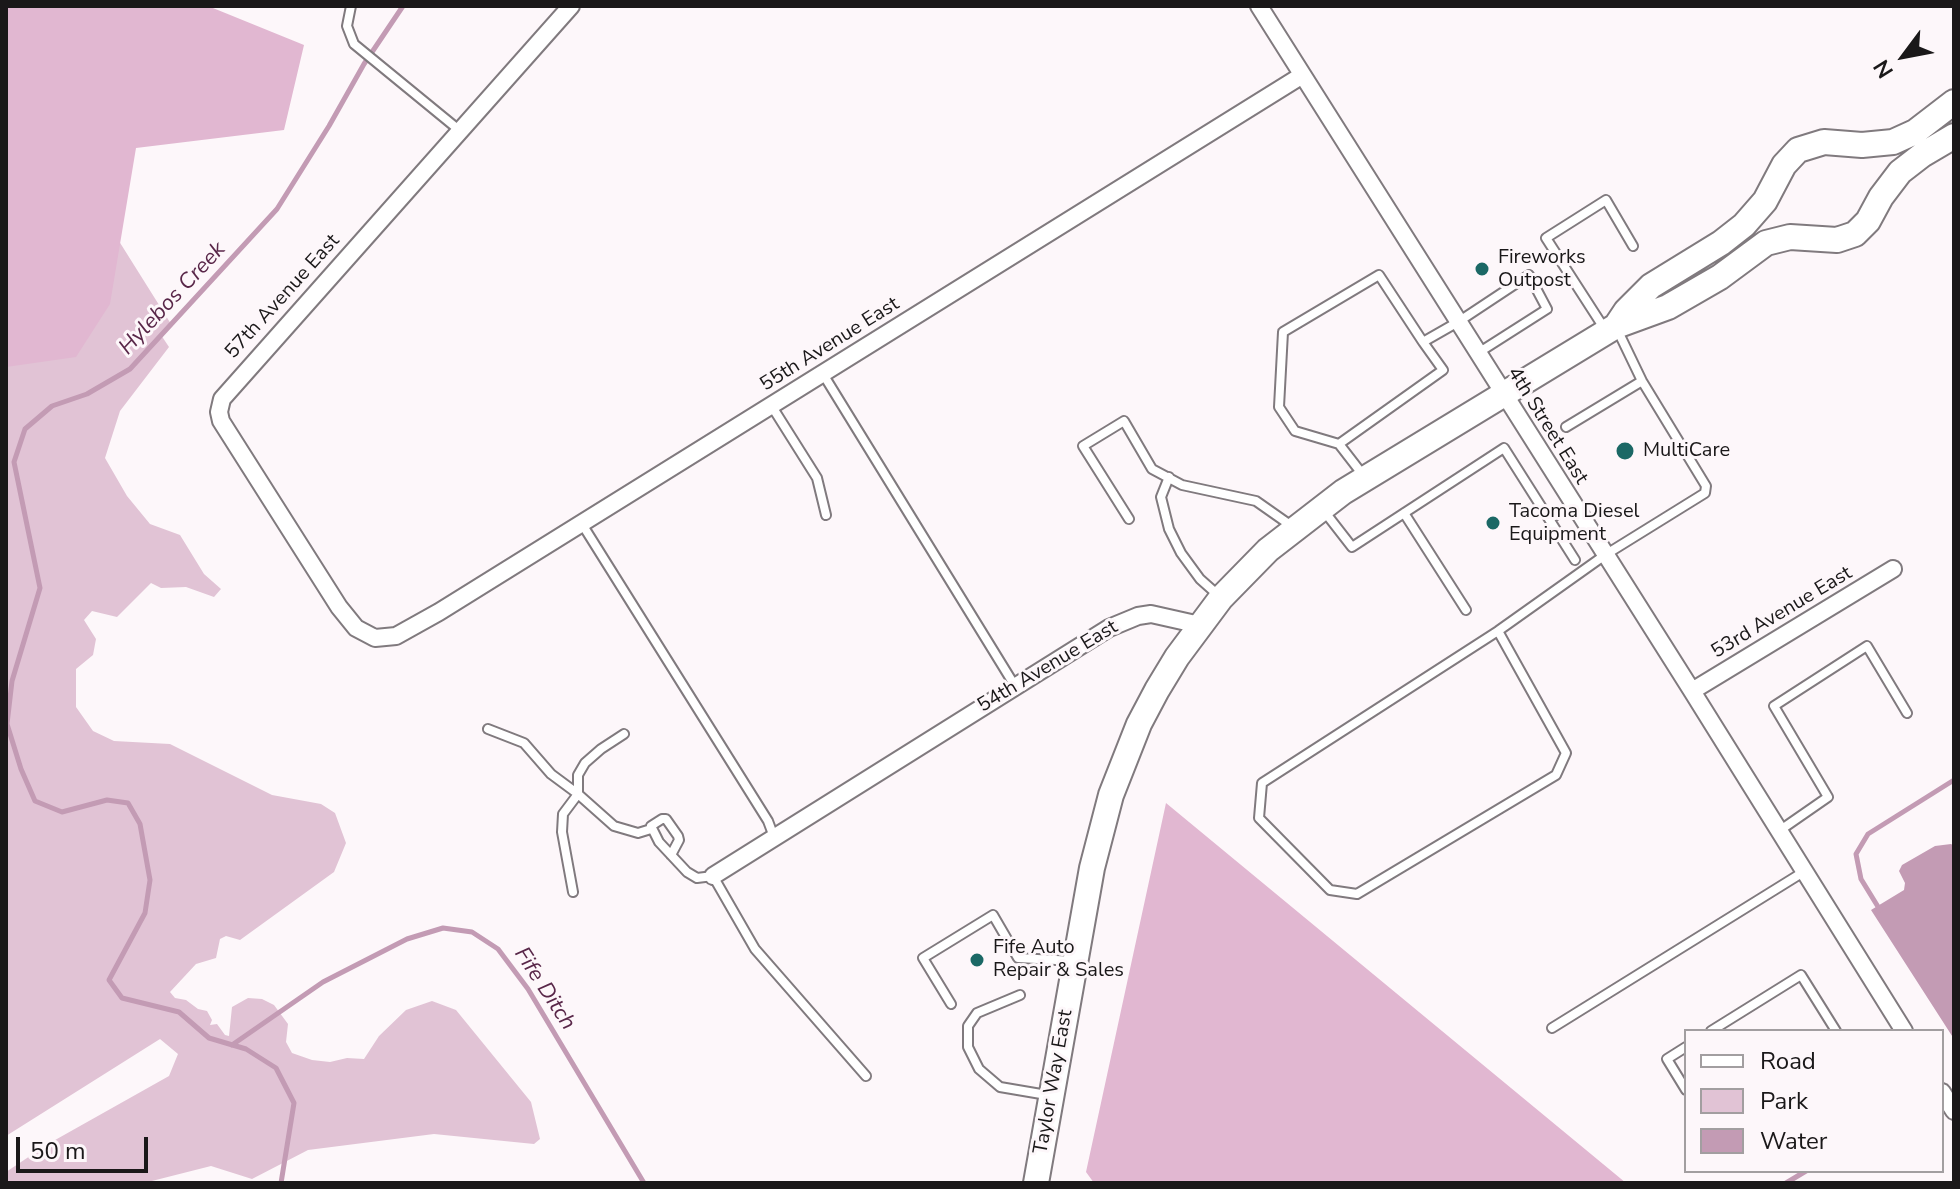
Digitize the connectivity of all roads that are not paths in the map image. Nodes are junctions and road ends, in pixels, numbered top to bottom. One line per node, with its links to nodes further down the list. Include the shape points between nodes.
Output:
1 (351, 6): 6 (lane, via 347,26 358,48)
2 (571, 6): 6 (street, 57th Avenue East)
3 (1259, 6): 4 (street, 4th Street East)
4 (1301, 76): 9 (street, 4th Street East); 13 (street, 55th Avenue East)
5 (1954, 102): 10 (main road, via 1893,142 1824,142 1798,150 1744,225 1651,286)
6 (459, 130): 36 (street, 57th Avenue East, via 226,391 220,406 221,421 339,607 356,628)
7 (1954, 136): 10 (main road, via 1900,172 1855,234 1837,240 1790,237 1766,243 1668,307)
8 (1633, 246): 10 (lane, via 1606,200 1546,238)
9 (1458, 322): 11 (lane); 12 (street, 4th Street East); 12 (lane, via 1529,275 1547,309)
10 (1612, 329): 14 (lane); 15 (main road)
11 (1423, 342): 18 (lane, via 1443,370); 18 (lane, via 1379,275 1283,332 1279,407 1295,431)
12 (1478, 354): 15 (street, 4th Street East)
13 (822, 373): 16 (street, 55th Avenue East); 37 (lane)
14 (1642, 381): 17 (lane); 29 (lane, via 1706,486 1705,493)
15 (1503, 395): 20 (main road); 21 (street, 4th Street East)
16 (771, 405): 24 (lane, via 817,478); 27 (street, 55th Avenue East)
17 (1566, 427)
18 (1339, 444): 20 (lane)
19 (1169, 477): 25 (lane, via 1152,469 1124,421 1083,446); 28 (lane, via 1182,485 1256,501); 32 (lane, via 1161,497 1169,529 1194,571)
20 (1365, 478): 22 (main road)
21 (1573, 505): 26 (lane); 29 (street, 4th Street East)
22 (1321, 507): 23 (lane, via 1352,547); 28 (main road)
23 (1404, 513): 26 (lane, via 1504,448); 33 (lane)
24 (826, 515)
25 (1129, 519)
26 (1549, 519): 30 (lane)
27 (581, 523): 36 (street, 55th Avenue East, via 413,627); 45 (lane)
28 (1294, 527): 32 (main road)
29 (1605, 555): 35 (lane); 38 (street, 4th Street East)
30 (1575, 560)
31 (1893, 569): 38 (street, 53rd Avenue East)
32 (1221, 598): 34 (main road)
33 (1466, 610)
34 (1200, 625): 37 (street, 54th Avenue East, via 1164,615 1138,616 1109,628); 50 (main road, Taylor Way East, via 1157,690 1123,760 1100,831)
35 (1498, 631): 35 (lane, via 1566,753 1556,775 1357,894 1330,890 1259,818 1262,783)
36 (375, 638)
37 (1016, 687): 45 (street, 54th Avenue East)
38 (1692, 691): 44 (street, 4th Street East)
39 (1907, 713): 44 (lane, via 1867,646 1774,706 1828,797)
40 (488, 729): 42 (lane, via 524,743)
41 (624, 734): 42 (lane, via 585,763 578,775)
42 (578, 794): 43 (lane, via 614,826 638,833); 49 (lane, via 563,814 562,832)
43 (651, 829): 46 (lane); 46 (lane, via 666,819 679,840)
44 (1779, 831): 47 (street, 4th Street East)
45 (774, 837): 48 (street, 54th Avenue East)
46 (671, 855): 48 (lane, via 697,878)
47 (1805, 871): 53 (lane); 54 (street, 4th Street East)
48 (713, 876): 58 (lane, via 755,949)
49 (573, 892)
50 (1075, 961): 52 (lane, via 1018,958 993,915 923,958); 60 (main road, Taylor Way East)
51 (1020, 995): 60 (lane, via 977,1013 968,1026 968,1047 979,1069 1000,1087)
52 (951, 1004)
53 (1552, 1028)
54 (1897, 1028)
55 (1714, 1029): 56 (lane, via 1801,975)
56 (1835, 1029)
57 (1684, 1048): 59 (lane, via 1667,1059)
58 (866, 1076)
59 (1684, 1087)
60 (1051, 1096): 61 (main road, Taylor Way East)
61 (1036, 1183)

